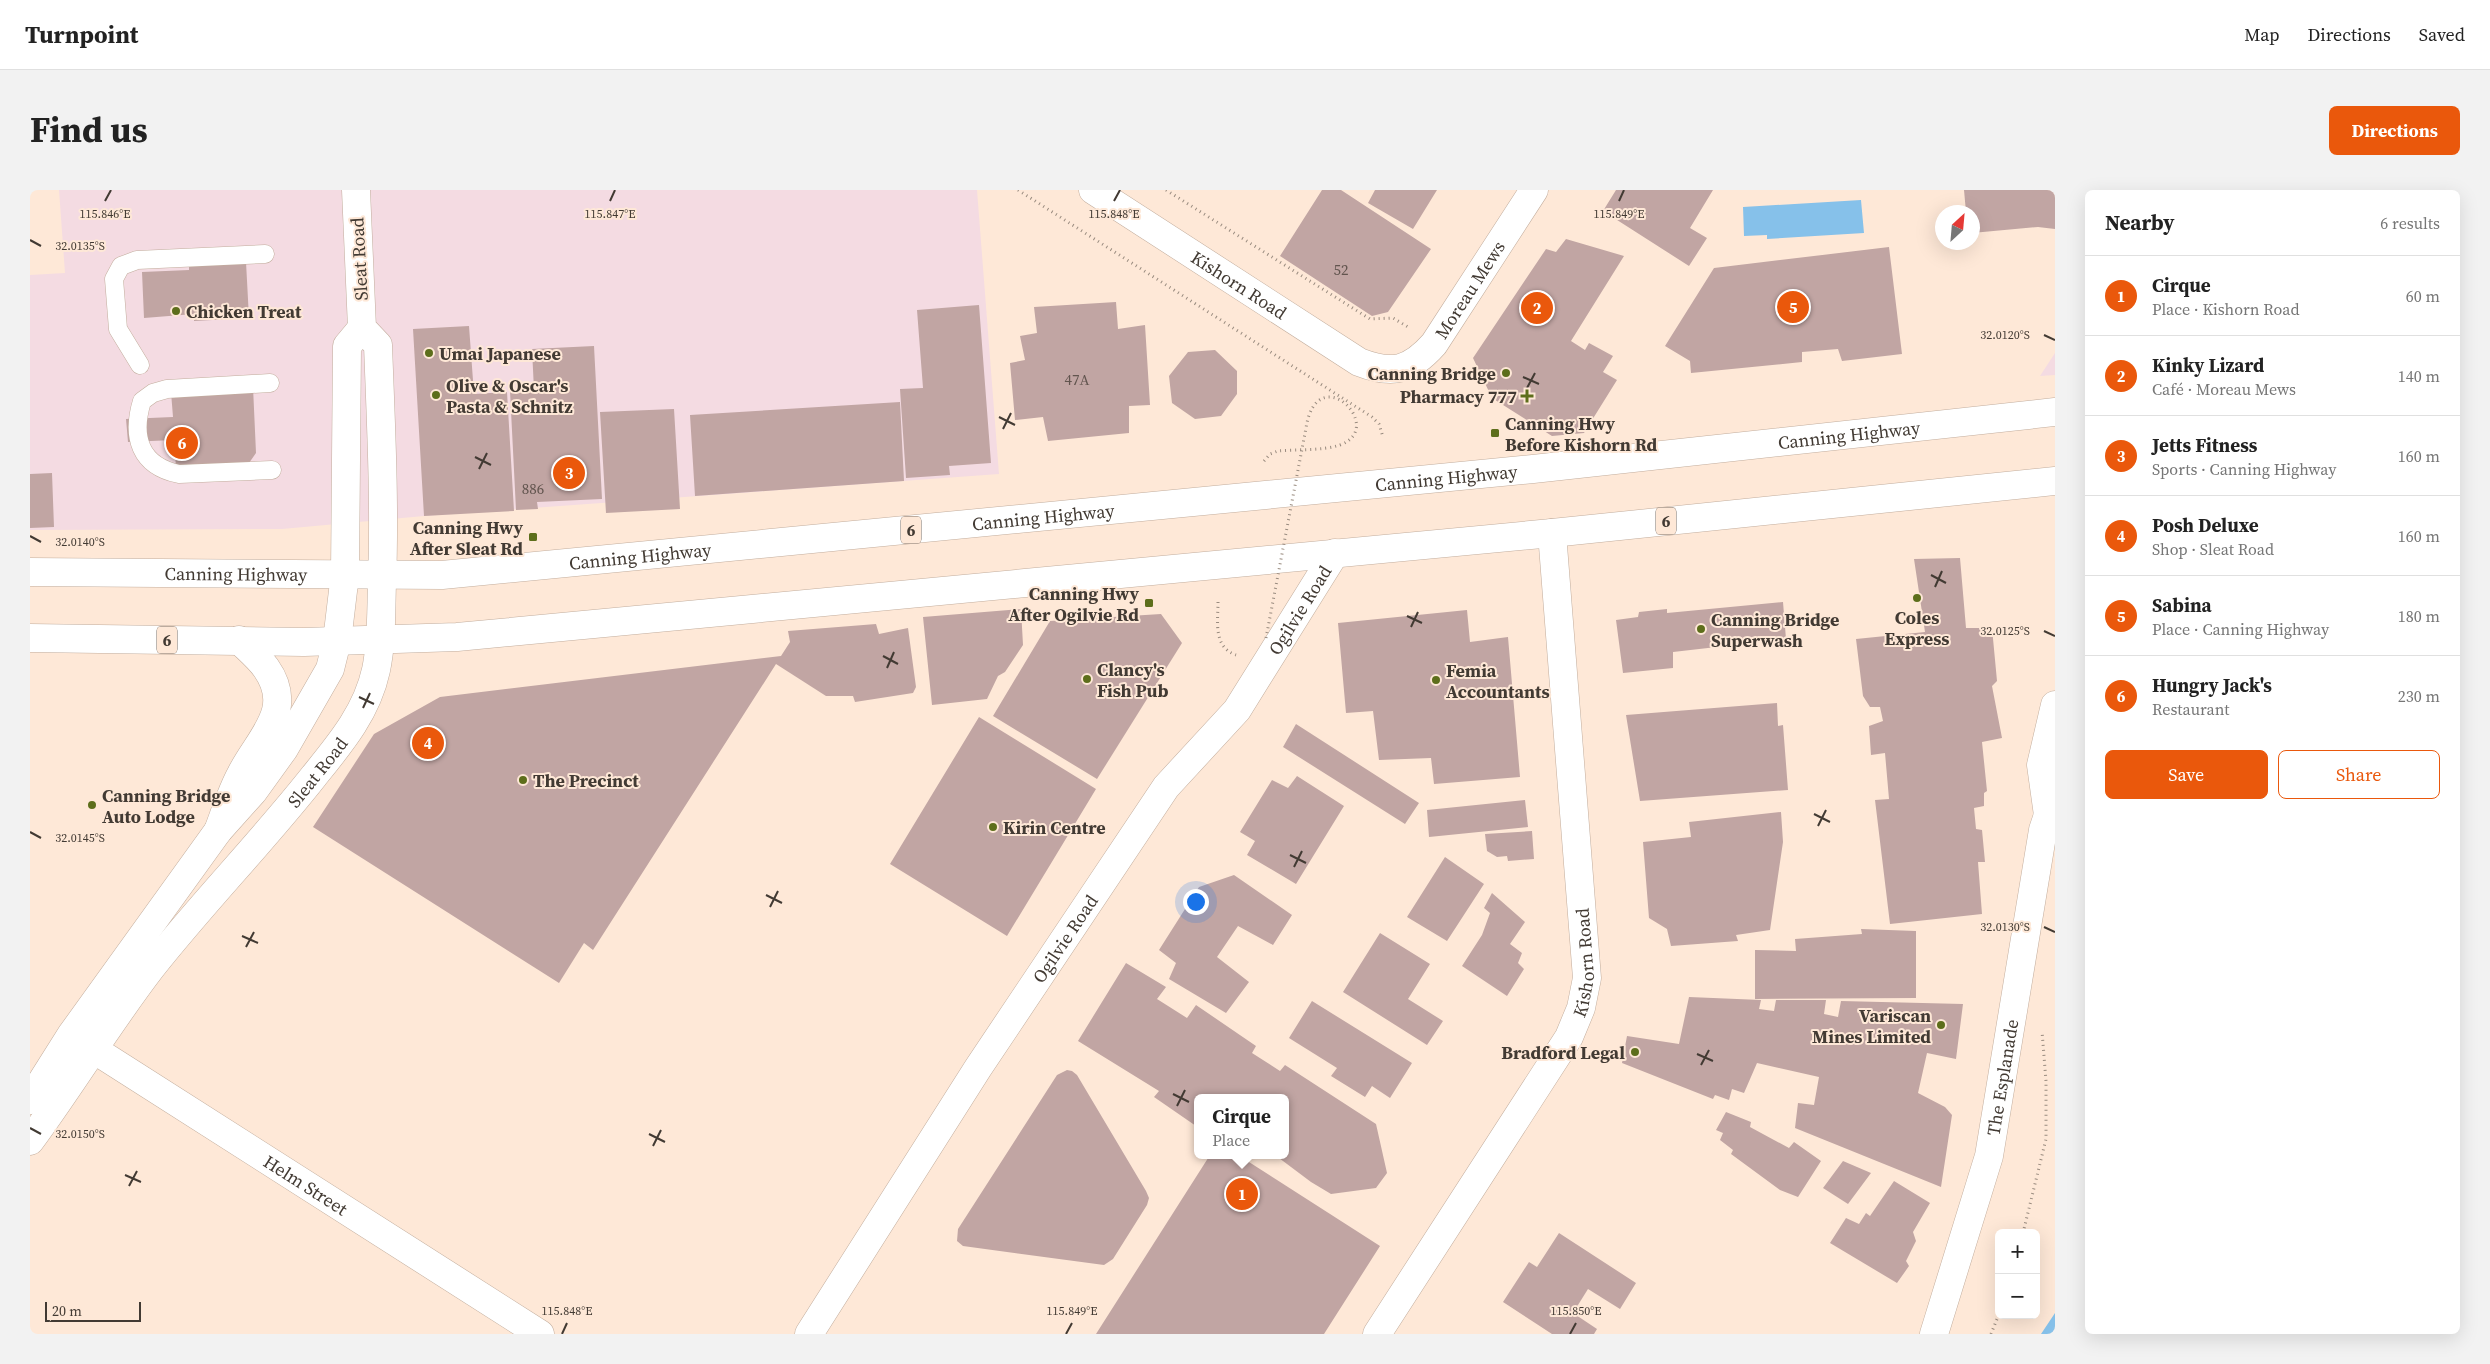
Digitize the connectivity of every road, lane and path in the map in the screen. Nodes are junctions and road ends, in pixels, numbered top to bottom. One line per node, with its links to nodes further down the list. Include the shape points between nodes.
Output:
1 (356, 190): 7 (main road, Sleat Road)
2 (1018, 190): 13 (path, via 1372,417)
3 (1093, 190): 10 (main road, Kishorn Road, via 1359,362)
4 (1166, 190): 8 (path, via 1370,319 1393,318)
5 (1534, 190): 8 (main road, Moreau Mews)
6 (265, 254): 9 (lane, via 137,260 121,266 114,279 118,329)
7 (362, 328): 20 (main road, Sleat Road, via 347,346); 21 (main road, Sleat Road, via 378,345 384,516)
8 (1434, 344): 10 (main road, Moreau Mews, via 1420,360 1405,367)
9 (140, 365)
10 (1389, 369)
11 (270, 383): 15 (lane, via 167,389 153,393 142,401 138,434 149,460 166,471 179,474)
12 (2055, 412): 21 (main road, Canning Highway / 6, via 1533,469 1007,521 442,575)
13 (1383, 437)
14 (1264, 461): 25 (path, bridge, via 1278,451 1332,446 1340,445 1352,435 1356,420 1350,406 1336,398 1328,398 1320,400 1309,411)
15 (272, 470)
16 (2055, 481): 17 (main road, 6)
17 (1552, 533): 18 (main road, 6); 40 (main road, Kishorn Road, via 1587,978 1581,1008 1569,1037)
18 (1335, 553): 28 (main road, 6, via 467,636); 39 (main road, Ogilvie Road, via 1237,710 1166,786 978,1068)
19 (30, 572): 20 (main road, Canning Highway / 6)
20 (345, 574): 21 (main road, Canning Highway / 6); 27 (main road, Sleat Road)
21 (382, 575): 28 (main road, Sleat Road)
22 (1218, 602): 23 (path)
23 (1218, 629)
24 (30, 638): 26 (main road, 6)
25 (1266, 638)
26 (239, 640): 27 (main road, 6); 31 (main road, via 266,667 279,702 266,735 240,774)
27 (337, 641): 28 (main road, 6); 31 (main road, Sleat Road, via 330,669 320,690 284,749)
28 (380, 641): 33 (main road, Sleat Road, via 376,672 364,708 339,745 118,1011)
29 (2055, 705): 30 (main road, The Esplanade, via 2041,765)
30 (2051, 810): 41 (main road, The Esplanade, via 1989,1156)
31 (218, 832): 33 (main road, Sleat Road)
32 (2042, 1024): 36 (path, via 2046,1139)
33 (82, 1042): 34 (main road, Sleat Road); 35 (main road, Sleat Road); 38 (main road, Helm Street)
34 (30, 1100)
35 (30, 1141)
36 (2024, 1229)
37 (1997, 1319): 42 (path)
38 (540, 1334)
39 (809, 1334)
40 (1377, 1334)
41 (1934, 1334)
42 (1991, 1334)

